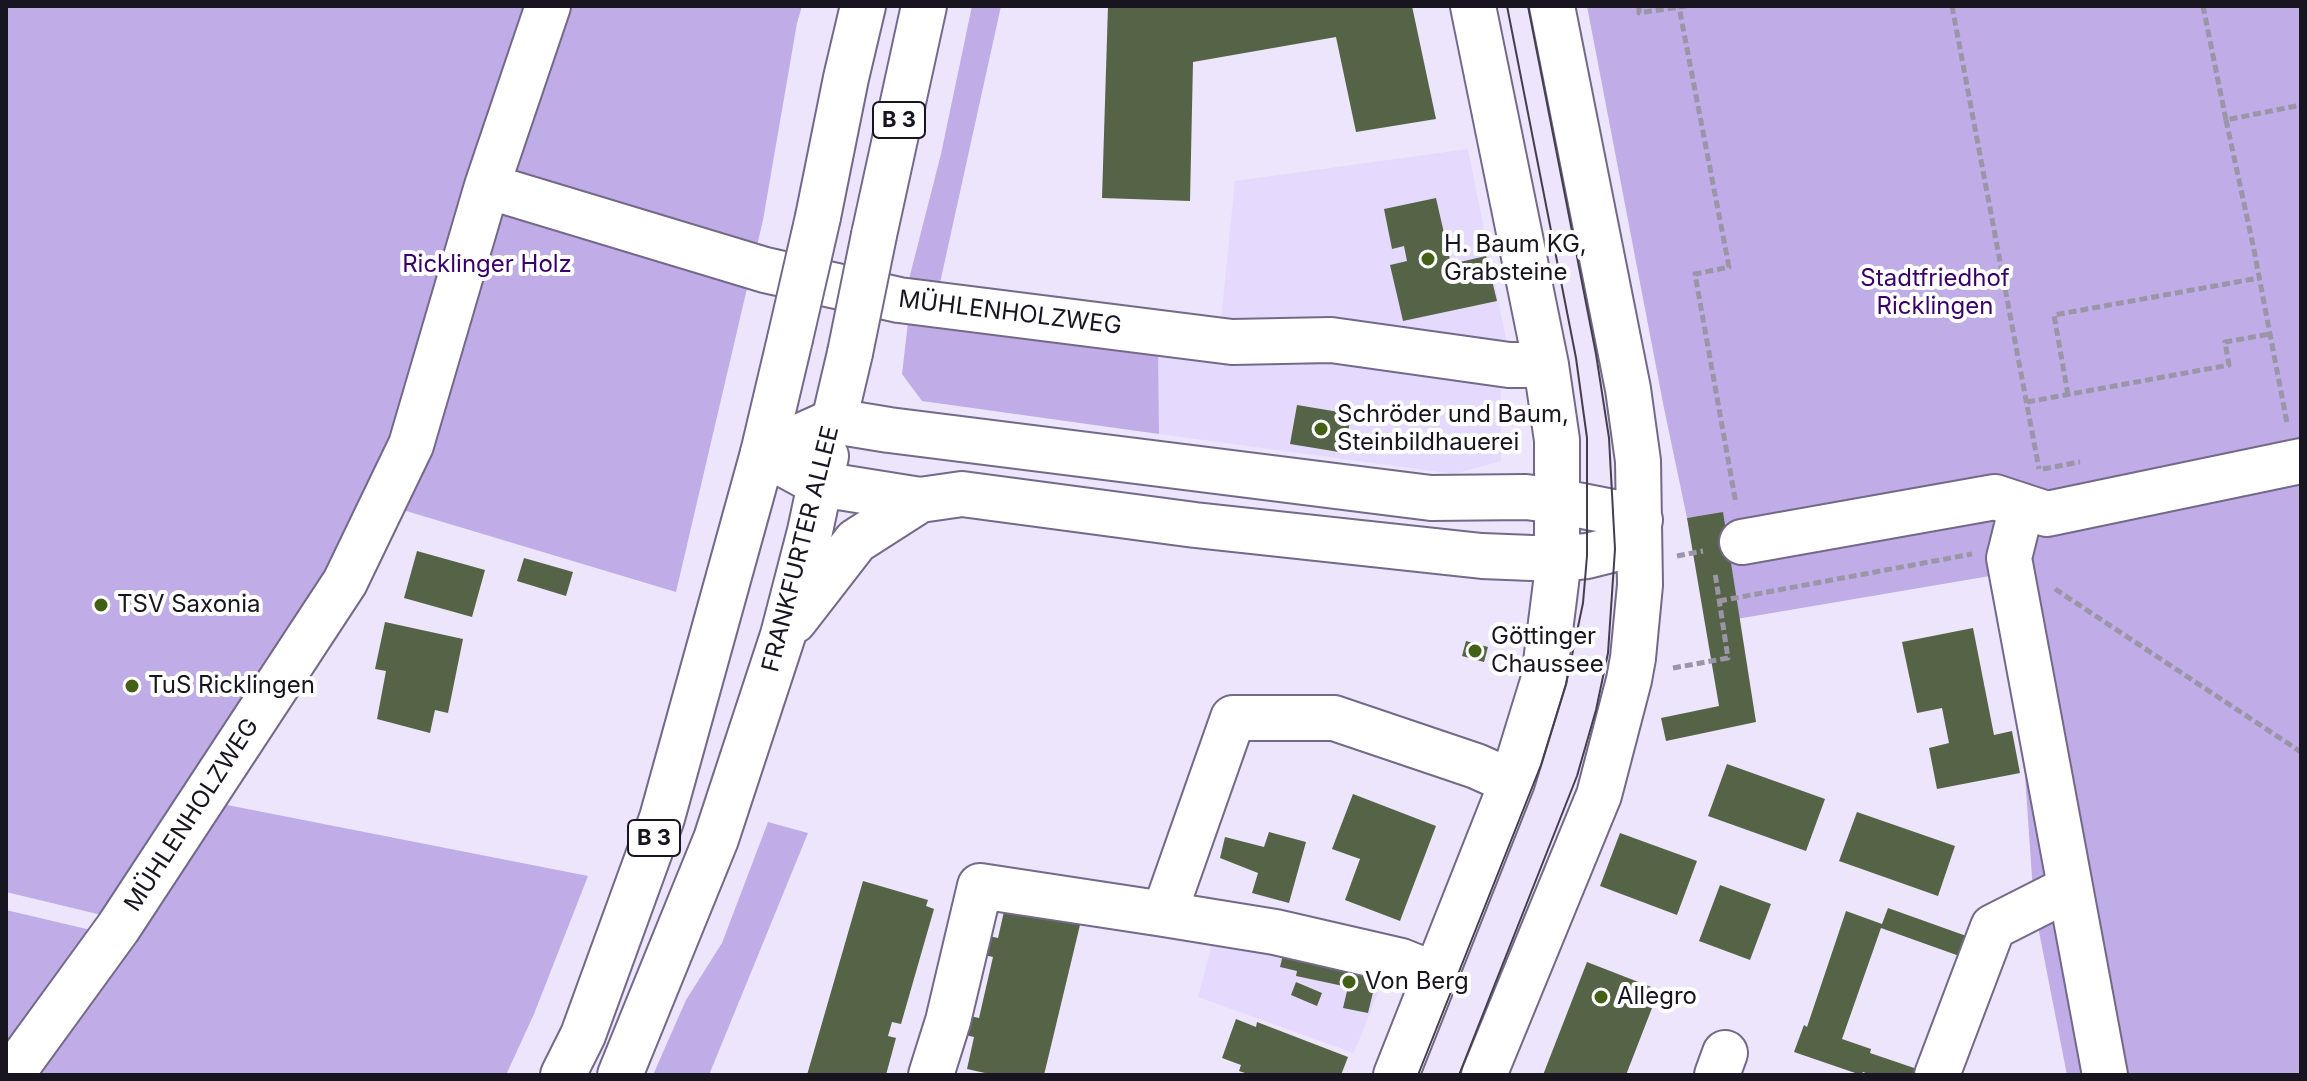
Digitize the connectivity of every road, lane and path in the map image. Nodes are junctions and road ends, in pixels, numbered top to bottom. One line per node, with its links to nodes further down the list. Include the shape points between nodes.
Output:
1 (548, 6): 12 (main road, MÜHLENHOLZWEG)
2 (863, 6): 20 (main road, B 3, bridge)
3 (924, 6): 18 (main road, FRANKFURTER ALLEE / B 3, bridge)
4 (1473, 6): 15 (main road)
5 (1552, 6): 25 (main road, via 1628,389)
6 (1639, 6): 9 (path, via 1639,13)
7 (1952, 6): 17 (path)
8 (2203, 6): 11 (path)
9 (1683, 7): 26 (path, via 1729,267 1695,274)
10 (2301, 105): 11 (path)
11 (2226, 120): 13 (path)
12 (487, 186): 15 (main road, MÜHLENHOLZWEG, via 765,270 899,300 1232,342 1331,340 1509,365); 37 (main road, MÜHLENHOLZWEG, via 411,445 345,582 118,928)
13 (2259, 278): 14 (path); 16 (path, via 2054,315)
14 (2270, 334): 16 (path, via 2225,342 2229,365); 19 (path)
15 (1546, 365): 24 (main road, via 1557,440)
16 (2068, 395): 17 (path)
17 (2027, 402): 22 (path)
18 (834, 421): 20 (main road); 21 (main road, FRANKFURTER ALLEE / B 3); 24 (main road, via 1431,498)
19 (2294, 442): 22 (main road, via 2047,514)
20 (763, 453): 21 (main road); 38 (main road, B 3, via 662,818 583,1035)
21 (820, 484): 23 (main road); 30 (main road, FRANKFURTER ALLEE / B 3)
22 (2031, 488): 26 (main road); 27 (main road)
23 (920, 500): 28 (main road, via 962,494 1225,528); 30 (main road, via 856,541)
24 (1557, 501): 25 (main road); 28 (main road)
25 (1640, 520): 28 (main road, via 1615,549); 42 (main road, via 1633,658 1599,795)
26 (1728, 552): 29 (path)
27 (2009, 558): 29 (path, via 1986,552); 32 (path); 34 (main road)
28 (1557, 559): 33 (main road, via 1544,678)
29 (1719, 601): 31 (path, via 1728,658)
30 (783, 635): 39 (main road, FRANKFURTER ALLEE / B 3, via 716,839)
31 (1666, 666)
32 (2301, 752)
33 (1512, 782): 35 (main road, via 1334,718 1233,718); 36 (main road)
34 (2070, 888): 43 (main road, via 1993,927); 44 (main road)
35 (1164, 914): 36 (main road, via 1275,932 1401,961); 40 (main road, via 980,886)
36 (1436, 975): 41 (main road)
37 (11, 1075)
38 (563, 1075)
39 (620, 1075)
40 (931, 1075)
41 (1396, 1075)
42 (1484, 1075)
43 (1937, 1075)
44 (2105, 1075)

